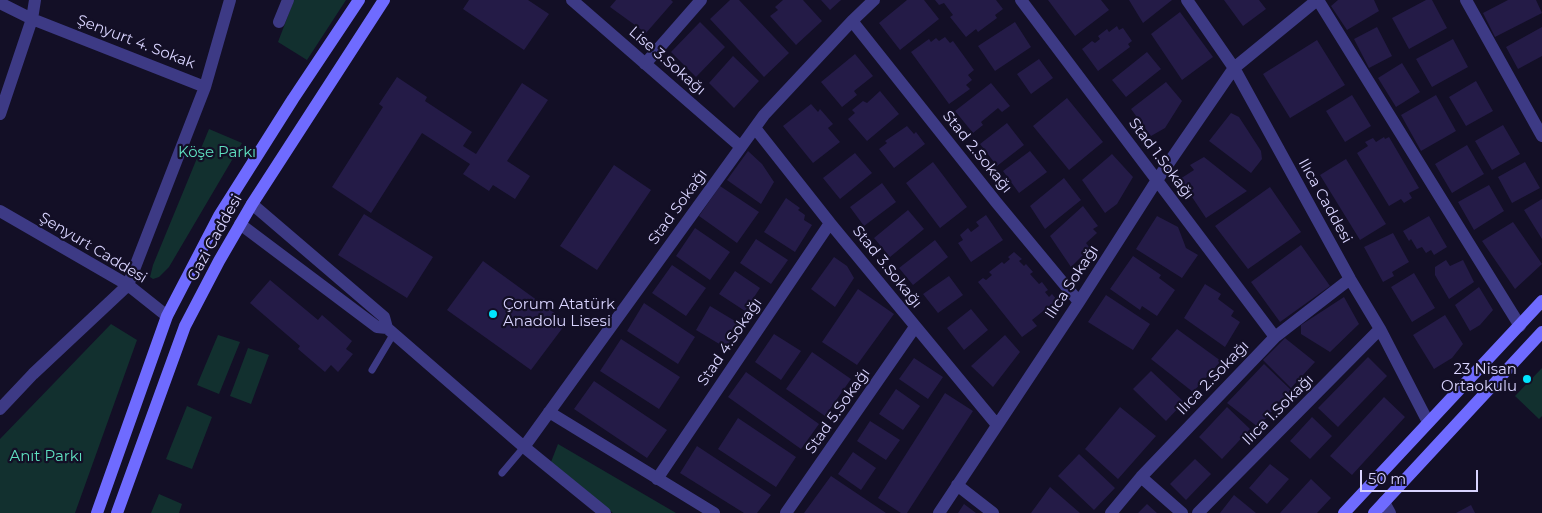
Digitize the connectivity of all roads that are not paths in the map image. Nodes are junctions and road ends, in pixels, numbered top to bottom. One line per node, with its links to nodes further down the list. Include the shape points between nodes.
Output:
1 (35, 0): 14 (street)
2 (230, 0): 19 (street)
3 (288, 0): 16 (street)
4 (359, 0): 25 (street, Gazi Caddesi)
5 (384, 0): 26 (street, Gazi Caddesi)
6 (701, 0): 17 (street)
7 (874, 0): 15 (street, Stad Sokağı)
8 (1021, 0): 24 (street, Stad 1.Sokağı)
9 (1186, 0): 18 (street, Ilıca Caddesi)
10 (1318, 0): 18 (street, Ilıca Sokağı); 37 (street)
11 (1466, 0): 22 (street)
12 (0, 3): 14 (street, Şenyurt 4. Sokak)
13 (580, 3): 17 (street, Lise 3.Sokağı)
14 (32, 19): 19 (street, Şenyurt 4. Sokak); 20 (street)
15 (852, 21): 21 (street, Stad Sokağı); 34 (street, Stad 2.Sokağı)
16 (279, 22)
17 (645, 64): 23 (street, Lise 3.Sokağı)
18 (1234, 68): 24 (street, Ilıca Sokağı); 31 (street, Ilıca Caddesi)
19 (205, 87): 32 (street)
20 (0, 114)
21 (755, 128): 23 (street, Stad Sokağı); 30 (street, Stad 3.Sokağı)
22 (1542, 136)
23 (741, 147): 47 (street, Stad Sokağı)
24 (1157, 180): 34 (street, Ilıca Sokağı); 42 (street, Stad 1.Sokağı)
25 (234, 192): 26 (street); 28 (street, Gazi Caddesi)
26 (252, 204): 29 (street, Gazi Caddesi); 40 (street, via 384,317)
27 (0, 211): 32 (street, Şenyurt Caddesi)
28 (221, 214): 29 (street); 35 (street, Gazi Caddesi)
29 (240, 224): 36 (street, Gazi Caddesi); 40 (street, via 377,328)
30 (830, 224): 38 (street, Stad 3.Sokağı); 53 (street, Stad 4.Sokağı)
31 (1350, 280): 39 (street, Ilıca Caddesi); 42 (street, Ilıca 2.Sokağı)
32 (128, 285): 35 (street, Şenyurt Caddesi); 44 (street)
33 (1542, 301): 37 (street)
34 (1079, 302): 49 (street, Ilıca Sokağı)
35 (167, 316): 36 (street); 56 (street, Gazi Caddesi)
36 (186, 326): 57 (street, Gazi Caddesi)
37 (1520, 326): 48 (street)
38 (915, 327): 49 (street, Stad 3.Sokağı); 60 (street, Stad 5.Sokağı)
39 (1380, 329): 48 (street, Ilıca Caddesi); 65 (street, Ilıca 1.Sokağı)
40 (390, 331): 43 (lane); 50 (street)
41 (1542, 332): 55 (street)
42 (1275, 337): 52 (street, Ilıca 2.Sokağı)
43 (372, 370)
44 (33, 374): 45 (street); 46 (street)
45 (0, 395)
46 (0, 409)
47 (549, 412): 50 (street, Stad Sokağı); 53 (street)
48 (1428, 422): 66 (street)
49 (997, 425): 54 (street, Ilıca Sokağı)
50 (524, 447): 51 (lane); 58 (street)
51 (502, 473)
52 (1141, 477): 63 (street, Ilıca 2.Sokağı); 64 (street)
53 (657, 479): 59 (street)
54 (957, 485): 61 (street, Ilıca Sokağı); 62 (street)
55 (1387, 507): 67 (street)
56 (97, 513)
57 (117, 513)
58 (604, 513)
59 (714, 513)
60 (786, 513)
61 (939, 513)
62 (993, 513)
63 (1111, 513)
64 (1182, 513)
65 (1198, 513)
66 (1344, 513)
67 (1374, 513)

